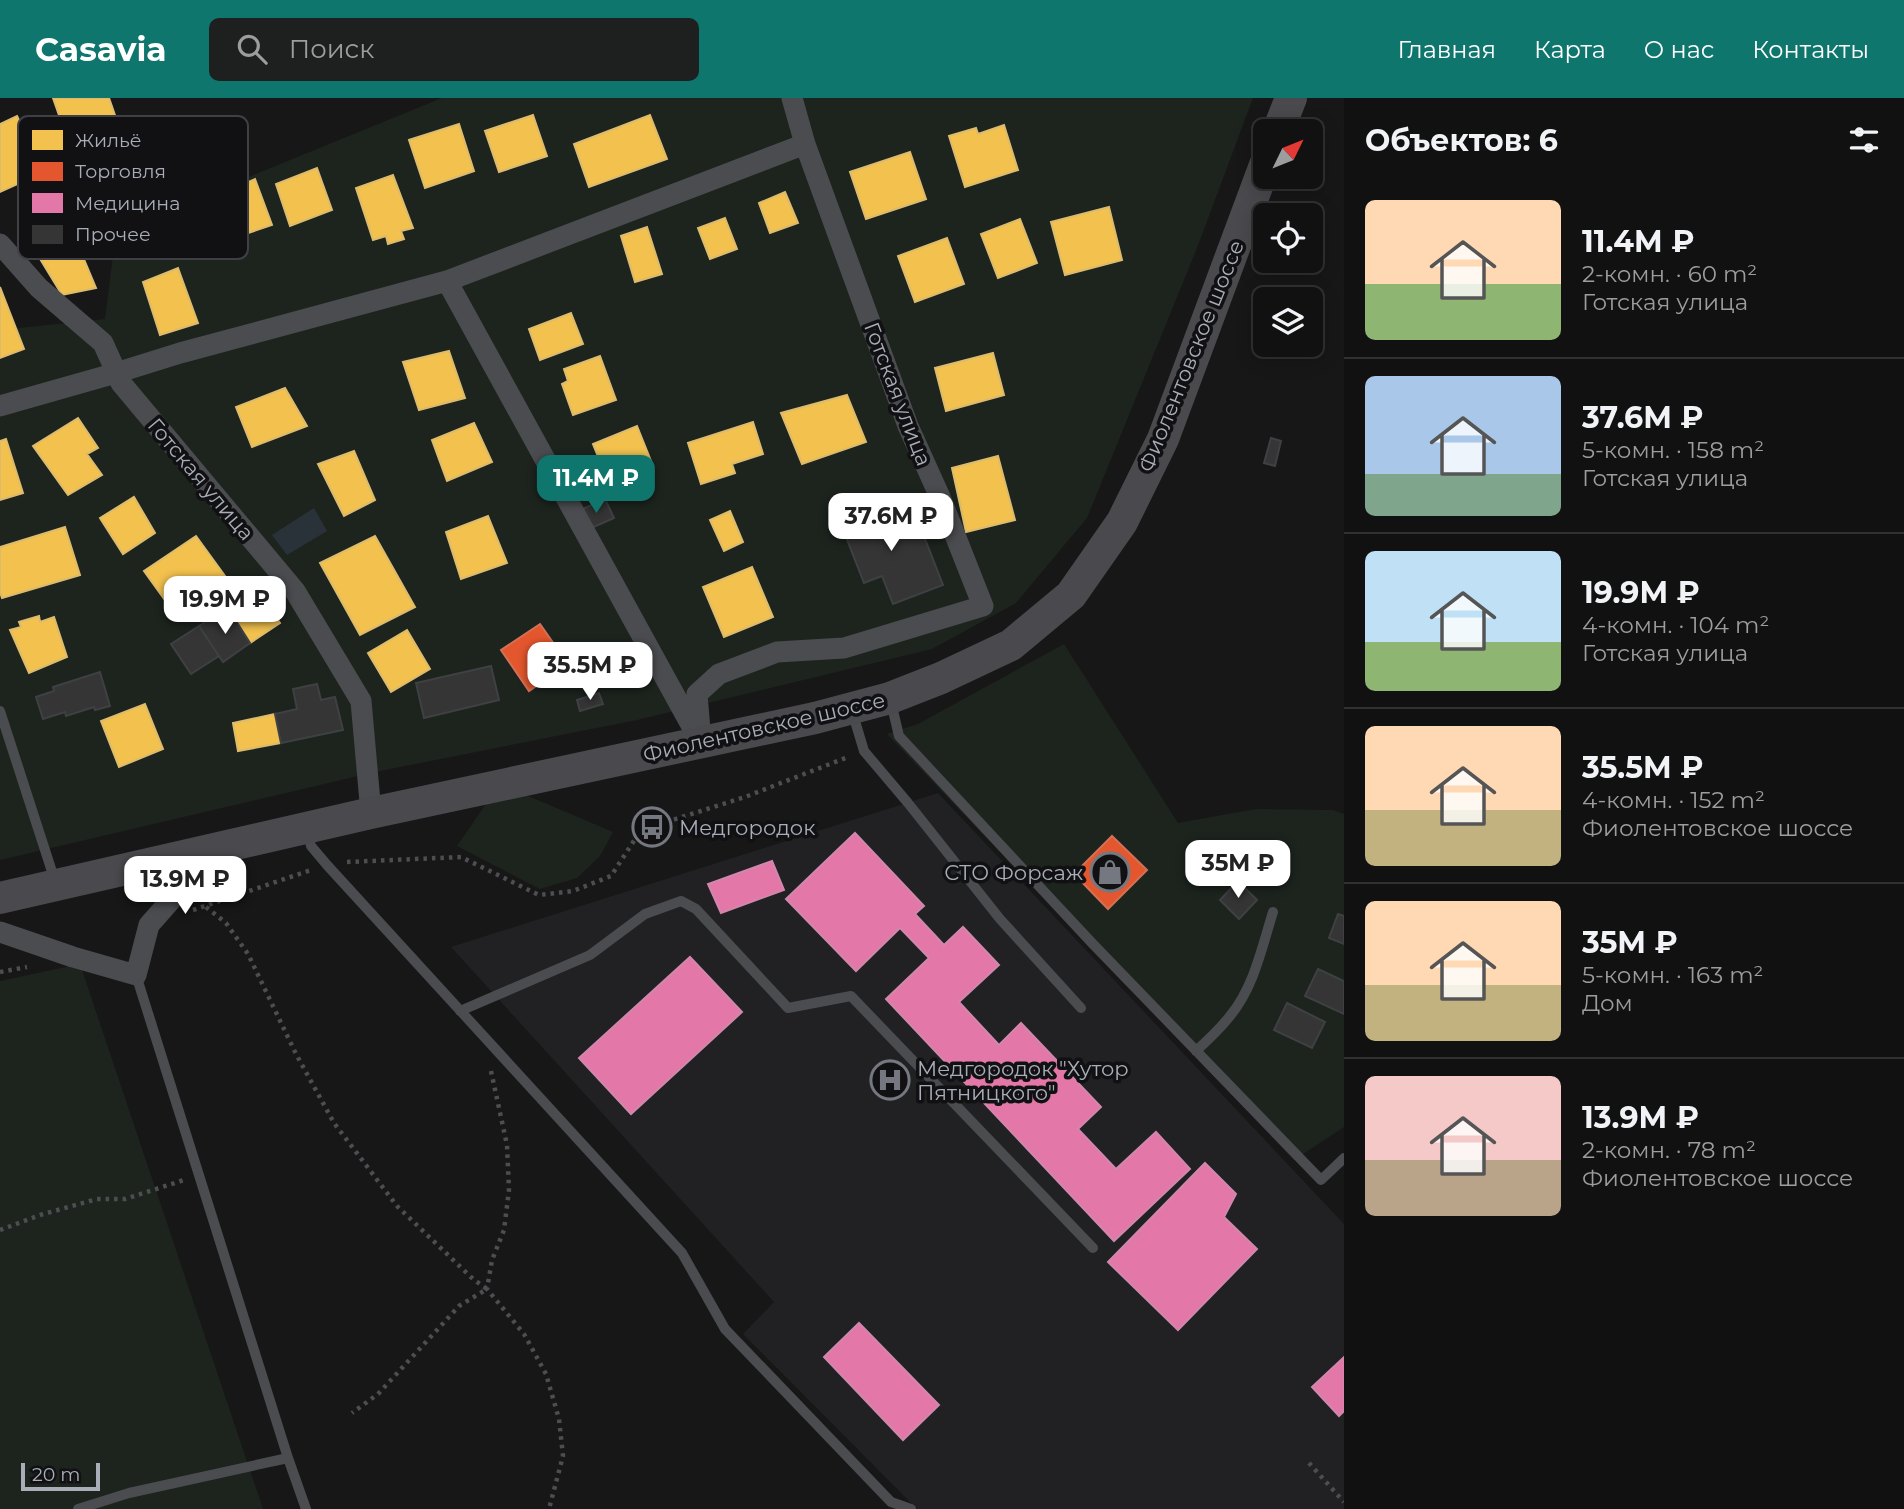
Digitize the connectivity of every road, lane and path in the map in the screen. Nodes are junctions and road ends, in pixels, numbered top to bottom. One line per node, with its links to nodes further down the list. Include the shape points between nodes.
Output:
1 (792, 98): 4 (street, Готская улица)
2 (1291, 98): 3 (main road)
3 (1283, 119)
4 (805, 144): 7 (street); 13 (street, Готская улица, via 908,426 984,606 844,648 777,652 719,674 697,694)
5 (1256, 189): 10 (main road, Фиолентовское шоссе, via 1163,439 1122,522 1079,584 1011,645)
6 (0, 244): 8 (street, Готская улица, via 38,288 103,343)
7 (447, 281): 8 (street); 13 (street)
8 (116, 373): 9 (street); 15 (street, Готская улица, via 295,591 361,701)
9 (0, 406)
10 (890, 698): 11 (main road, Фиолентовское шоссе); 31 (lane, via 899,736)
11 (852, 708): 13 (main road, Фиолентовское шоссе); 14 (lane)
12 (0, 711): 19 (lane)
13 (701, 742): 15 (main road, Фиолентовское шоссе)
14 (864, 751): 18 (path, via 745,797 641,830 611,876 573,891 539,895 461,857); 28 (lane, via 1000,919)
15 (371, 813): 16 (main road, Фиолентовское шоссе)
16 (306, 828): 17 (main road, Фиолентовское шоссе); 18 (lane, via 311,846)
17 (216, 849): 19 (main road, Фиолентовское шоссе); 23 (street)
18 (327, 865): 21 (path); 29 (lane)
19 (57, 885): 20 (main road, Фиолентовское шоссе)
20 (0, 898)
21 (205, 906): 23 (path); 36 (path, via 226,923 248,954 334,1123 397,1206)
22 (1273, 912): 31 (lane, via 1245,993 1231,1016)
23 (149, 925): 27 (street)
24 (0, 932): 25 (street)
25 (74, 957): 26 (path); 27 (street)
26 (0, 972)
27 (136, 975): 33 (lane)
28 (1081, 1008)
29 (460, 1011): 30 (lane); 35 (lane, via 590,955 645,914 681,901 696,909 788,1008 851,996)
30 (483, 1036): 36 (path, via 507,1145 509,1190 504,1230); 44 (lane, via 682,1253 726,1329 891,1502)
31 (1196, 1051): 32 (lane, via 1321,1180)
32 (1344, 1158)
33 (198, 1176): 34 (path, via 125,1199 97,1199); 38 (lane)
34 (0, 1230)
35 (1093, 1248)
36 (486, 1289): 37 (path, via 459,1306 378,1394); 43 (path, via 524,1334 546,1374 559,1419 563,1456)
37 (352, 1413)
38 (288, 1458): 41 (lane, via 129,1493); 42 (lane)
39 (1309, 1463): 40 (path)
40 (1344, 1503)
41 (78, 1509)
42 (306, 1509)
43 (549, 1509)
44 (911, 1509)

